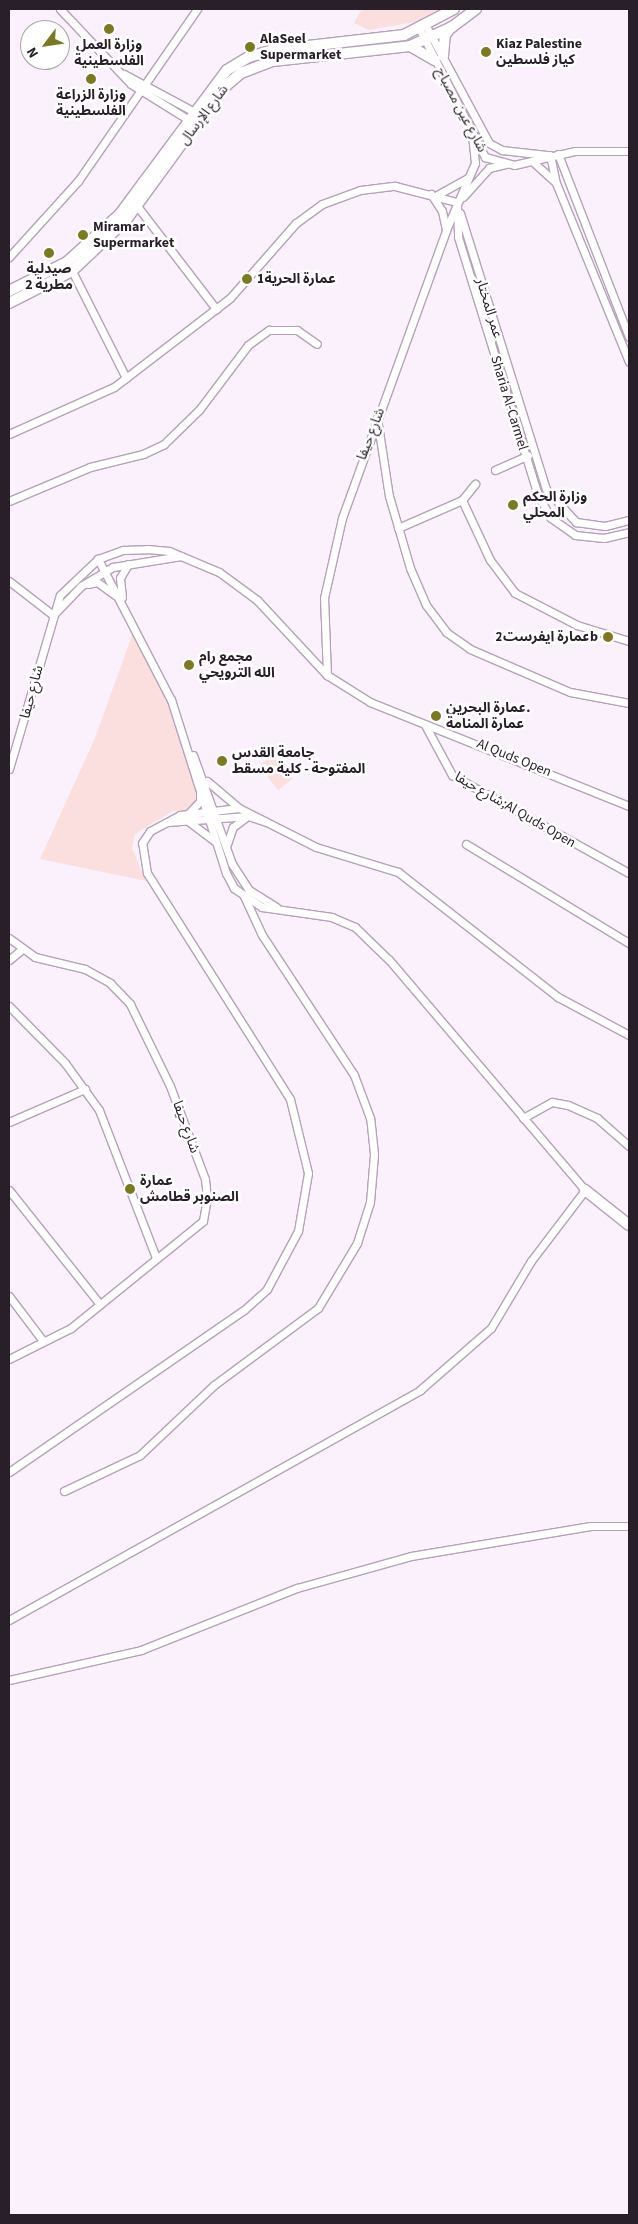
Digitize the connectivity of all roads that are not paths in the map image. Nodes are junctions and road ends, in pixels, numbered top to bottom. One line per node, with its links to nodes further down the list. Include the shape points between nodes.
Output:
1 (60, 9): 10 (street)
2 (198, 9): 11 (street)
3 (454, 9): 6 (main road, شارع الإرسال)
4 (476, 9): 5 (main road, شارع الإرسال)
5 (452, 27): 7 (main road, شارع الإرسال); 9 (main road, via 445,35)
6 (423, 28): 7 (street, شارع عين مصباح); 13 (main road, شارع الإرسال, via 249,56 227,70)
7 (428, 38): 8 (main road, شارع الإرسال); 9 (street, شارع عين مصباح)
8 (410, 46): 9 (main road); 13 (main road, شارع الإرسال, via 253,66 233,78)
9 (438, 58): 14 (street, شارع عين مصباح); 15 (street, شارع عين مصباح)
10 (124, 74): 11 (street); 12 (street)
11 (144, 82): 12 (street); 13 (street)
12 (141, 90): 13 (street); 31 (street, via 78,181)
13 (194, 118): 27 (main road, شارع الإرسال); 33 (main road, شارع الإرسال, via 120,214 67,262 36,282)
14 (472, 135): 19 (street, شارع عين مصباح); 23 (street, شارع حيفا, via 475,163)
15 (489, 143): 18 (street, شارع عين مصباح, via 502,150); 19 (street)
16 (629, 151): 17 (street, شارع عين مصباح)
17 (558, 154): 18 (street, شارع عين مصباح); 36 (street)
18 (550, 155): 20 (street, شارع عين مصباح); 24 (street)
19 (491, 160): 21 (street, شارع عين مصباح); 22 (street)
20 (532, 162): 21 (street, شارع عين مصباح); 24 (street)
21 (507, 164): 22 (street)
22 (489, 168): 26 (street)
23 (469, 178): 25 (street); 26 (street, شارع حيفا)
24 (556, 184): 38 (street)
25 (434, 195): 26 (street); 28 (street); 35 (street, via 395,186 360,190 322,204 296,223)
26 (457, 202): 28 (street, شارع حيفا); 29 (street, Sharia Al-Carmel); 42 (street, عمر المختار)
27 (137, 206): 32 (main road, شارع الإرسال); 35 (street)
28 (446, 230): 30 (street, شارع حيفا)
29 (458, 237): 30 (street, via 449,235); 43 (street, Sharia Al-Carmel)
30 (442, 241): 40 (street, شارع حيفا)
31 (9, 257)
32 (72, 271): 34 (main road, شارع الإرسال); 39 (street)
33 (9, 291)
34 (9, 303)
35 (216, 309): 39 (street)
36 (629, 337)
37 (317, 344): 47 (street, via 297,330 269,330 248,345 199,410 164,444 143,454 90,467)
38 (629, 362)
39 (126, 378): 41 (street, via 66,411)
40 (377, 417): 49 (street); 60 (street, شارع حيفا, via 342,518 324,598)
41 (9, 434)
42 (534, 450): 43 (street); 48 (street, عمر المختار, via 546,489 576,522 605,526)
43 (526, 456): 44 (street); 50 (street, Sharia Al-Carmel, via 538,495 551,518 575,535 604,538)
44 (495, 470)
45 (475, 484): 46 (street)
46 (462, 500): 49 (street); 59 (street, via 490,560 515,593 577,625)
47 (9, 502)
48 (629, 520)
49 (398, 528): 62 (street, via 417,587 446,632 507,667 570,692)
50 (629, 532)
51 (182, 556): 52 (street, شارع حيفا, via 139,549); 53 (street, شارع حيفا); 60 (street, شارع حيفا, via 219,572 257,600)
52 (98, 560): 54 (street); 58 (street, شارع حيفا, via 60,595)
53 (131, 562): 54 (street, شارع حيفا); 57 (street, via 120,578)
54 (105, 572): 56 (street, شارع حيفا); 57 (street)
55 (9, 581): 58 (street)
56 (81, 586): 57 (street, via 97,582); 58 (street, شارع حيفا)
57 (124, 607): 64 (street, via 158,670)
58 (53, 615): 65 (street, شارع حيفا)
59 (629, 641)
60 (327, 675): 61 (street, شارع حيفا)
61 (370, 702): 63 (street, Al Quds Open)
62 (629, 703)
63 (425, 725): 68 (street, Al Quds Open, via 503,752); 77 (street, شارع حيفا;Al Quds Open, via 452,774)
64 (190, 750): 66 (street); 67 (street)
65 (9, 769)
66 (205, 778): 69 (street); 70 (street)
67 (200, 790): 70 (street); 72 (street, via 200,801)
68 (629, 806)
69 (239, 808): 70 (street); 73 (street)
70 (212, 814): 71 (street); 72 (street); 74 (street); 76 (street)
71 (248, 816): 73 (street); 76 (street, via 233,827)
72 (187, 818): 74 (street); 98 (street, via 165,822 150,831 142,844 141,859 290,1099 308,1173 298,1231 267,1289 244,1310)
73 (278, 826): 85 (street, via 316,847 398,872 558,997)
74 (216, 842): 78 (street, via 226,872)
75 (466, 844): 81 (street)
76 (226, 847): 79 (street, via 249,890)
77 (629, 873)
78 (244, 896): 79 (street, via 262,907); 99 (street, via 262,935 354,1075 370,1118 374,1154 370,1202 357,1243 318,1308 214,1385 140,1455)
79 (281, 910): 87 (street, via 332,917 361,932)
80 (9, 938): 82 (street, شارع حيفا)
81 (629, 943)
82 (21, 950): 83 (street); 93 (street, شارع حيفا, via 86,969 110,983 130,1004 170,1086 205,1179 206,1210 204,1221)
83 (9, 960)
84 (9, 1006): 86 (street)
85 (629, 1035)
86 (85, 1089): 88 (street); 93 (street, via 99,1110)
87 (523, 1118): 89 (street, via 552,1102 568,1105 597,1118); 91 (street)
88 (9, 1122)
89 (629, 1146)
90 (9, 1190): 95 (street)
91 (584, 1190): 92 (main road); 101 (street, via 531,1261 491,1328 420,1390)
92 (629, 1225)
93 (156, 1258): 95 (street, شارع حيفا)
94 (9, 1296): 96 (street)
95 (99, 1304): 96 (street, شارع حيفا, via 70,1328)
96 (43, 1341): 97 (street, شارع حيفا)
97 (9, 1359)
98 (9, 1472)
99 (64, 1491)
100 (629, 1526): 102 (street, via 590,1526 411,1556 297,1588 141,1650)
101 (9, 1620)
102 (9, 1680)

